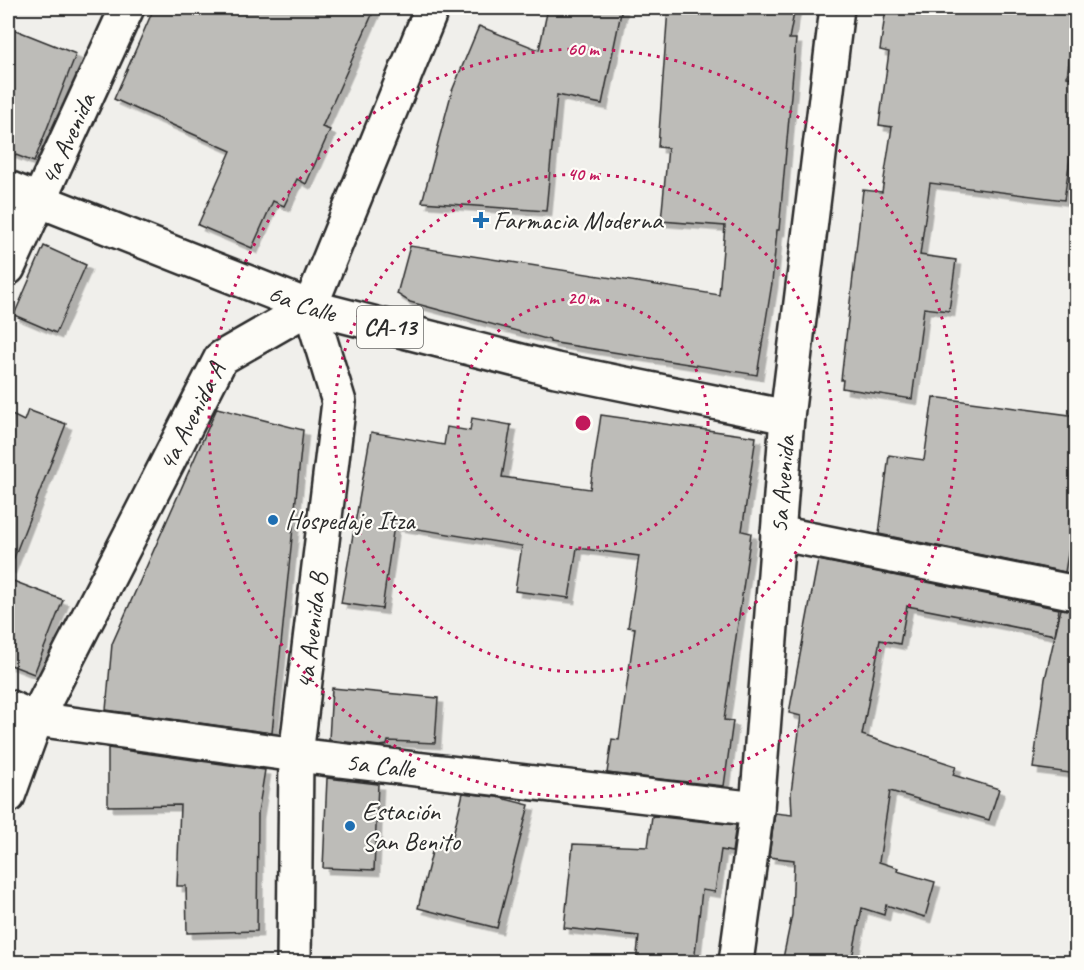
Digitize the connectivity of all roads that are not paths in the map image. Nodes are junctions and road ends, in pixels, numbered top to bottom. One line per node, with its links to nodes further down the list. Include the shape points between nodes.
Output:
1 (127, 8): 5 (street, 4a Avenida)
2 (432, 8): 7 (street)
3 (837, 8): 8 (street, 5a Avenida)
4 (8, 188): 5 (street, 6a Calle / CA-13)
5 (38, 199): 6 (street, 4a Avenida); 7 (street, 6a Calle / CA-13)
6 (8, 268)
7 (310, 307): 8 (street, 6a Calle / CA-13, via 556,370); 11 (street, 4a Avenida A, via 221,358); 12 (street, 4a Avenida B, via 339,402)
8 (787, 417): 9 (street, 5a Avenida)
9 (778, 533): 10 (street); 14 (street, 5a Avenida)
10 (1077, 594)
11 (22, 713): 12 (street, 5a Calle); 13 (street, 4a Avenida A)
12 (296, 755): 14 (street, 5a Calle); 15 (street, 4a Avenida B)
13 (8, 796)
14 (757, 809): 16 (street, 5a Avenida)
15 (294, 963)
16 (736, 963)

